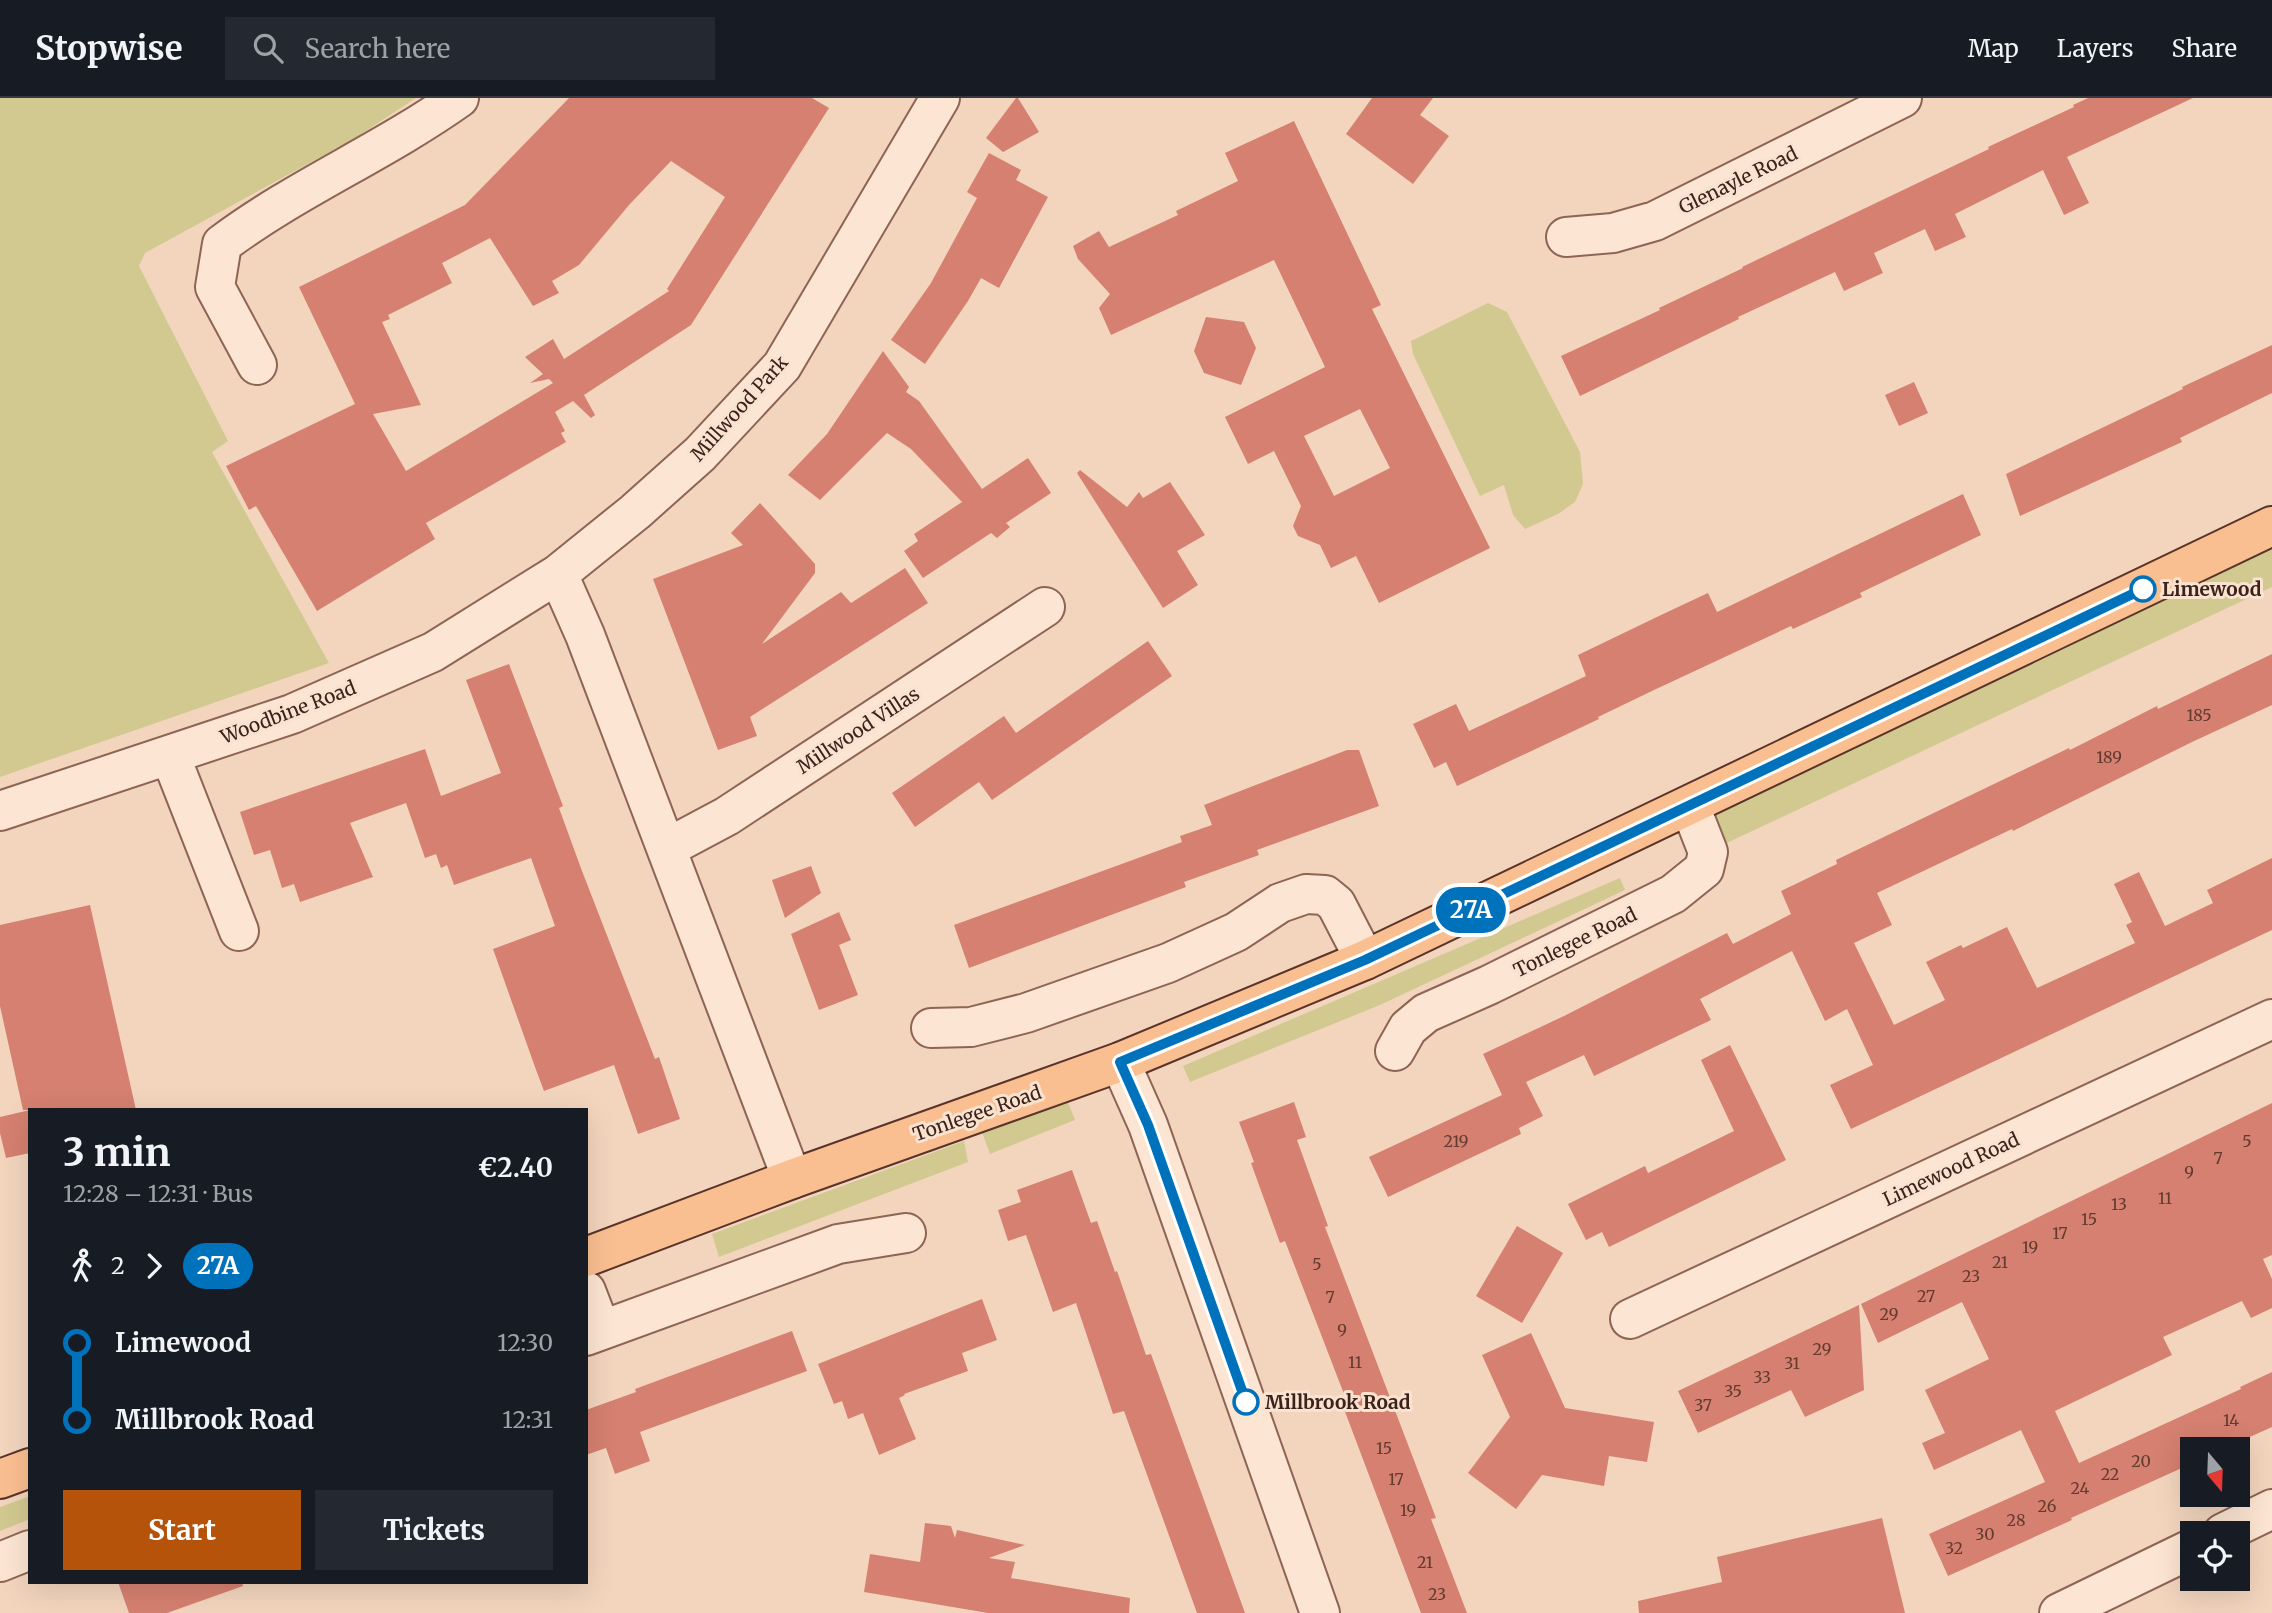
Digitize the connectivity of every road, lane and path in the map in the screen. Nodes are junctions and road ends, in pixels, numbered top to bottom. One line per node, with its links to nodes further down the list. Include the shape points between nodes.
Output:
1 (459, 98): 5 (street, via 255,219 222,244 215,287)
2 (940, 98): 7 (street, Millwood Park, via 782,366 700,454)
3 (1902, 98): 4 (street, Glenayle Road, via 1655,221 1614,233)
4 (1566, 237)
5 (257, 365)
6 (2272, 526): 10 (main road, Tonlegee Road)
7 (558, 574): 9 (street, Woodbine Road, via 433,652 292,714); 12 (street)
8 (1045, 607): 12 (street, Millwood Villas, via 727,816)
9 (170, 755): 11 (street, Woodbine Road); 13 (street)
10 (1690, 806): 14 (main road, Tonlegee Road); 17 (street, Tonlegee Road, via 1708,852 1704,869 1673,894 1426,1013 1408,1028)
11 (0, 811)
12 (667, 848): 19 (street)
13 (239, 931)
14 (1365, 960): 16 (street, via 1336,904 1325,895 1306,894 1280,903 1236,932 1168,963 1026,1013 971,1027); 18 (main road, Tonlegee Road)
15 (2272, 1019): 23 (street, Limewood Road)
16 (931, 1028)
17 (1395, 1051)
18 (1120, 1062): 19 (main road, Tonlegee Road); 32 (street, via 1152,1138)
19 (792, 1179): 21 (main road, Tonlegee Road)
20 (905, 1233): 24 (street, via 838,1244)
21 (588, 1256)
22 (588, 1302): 24 (street)
23 (1630, 1319)
24 (594, 1333)
25 (28, 1469): 26 (main road)
26 (0, 1479)
27 (2272, 1509): 28 (street)
28 (2248, 1521)
29 (28, 1551): 31 (street)
30 (2180, 1554): 33 (street)
31 (0, 1562)
32 (1320, 1613)
33 (2059, 1613)

